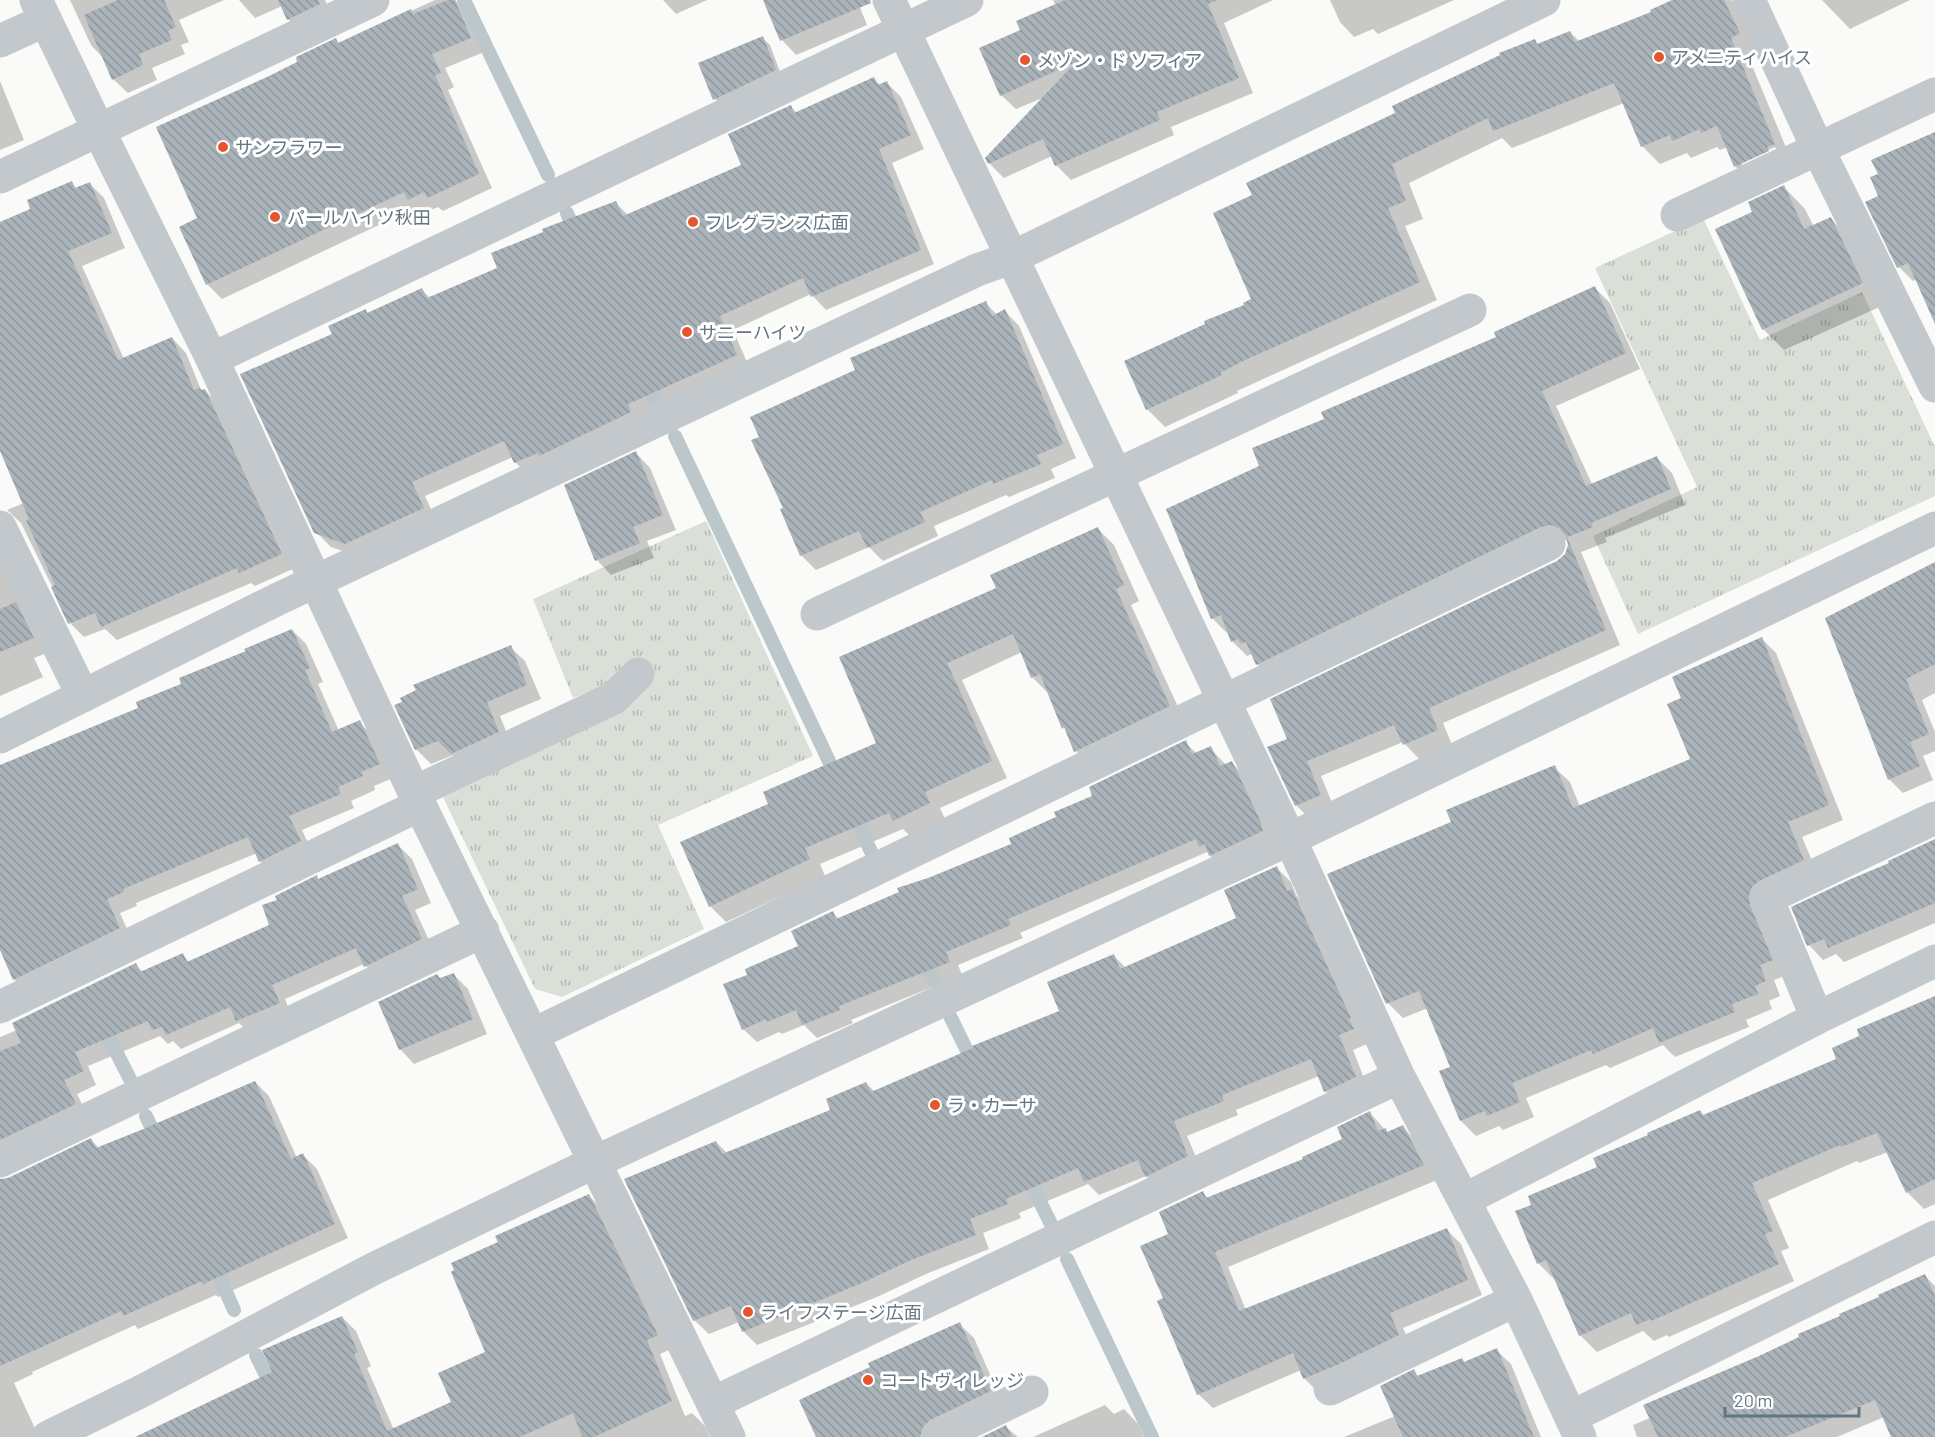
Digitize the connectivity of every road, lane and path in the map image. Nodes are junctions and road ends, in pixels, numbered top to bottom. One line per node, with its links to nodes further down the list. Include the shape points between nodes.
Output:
1 (373, 0): 10 (street)
2 (889, 0): 7 (street)
3 (967, 0): 7 (street)
4 (1544, 0): 14 (street)
5 (1749, 0): 11 (street)
6 (41, 10): 8 (street); 10 (street)
7 (904, 30): 14 (street); 16 (street)
8 (0, 42)
9 (1935, 94): 11 (street)
10 (99, 130): 12 (street); 16 (street)
11 (1818, 149): 13 (street); 17 (street)
12 (0, 177)
13 (1677, 215)
14 (1011, 258): 18 (street); 22 (street, via 977,270)
15 (1470, 310): 18 (street)
16 (212, 359): 22 (street)
17 (1932, 372)
18 (1115, 475): 23 (street); 26 (street)
19 (0, 527): 25 (street)
20 (1935, 528): 30 (street)
21 (1549, 544): 26 (street)
22 (318, 581): 25 (street); 28 (street)
23 (817, 614)
24 (638, 674): 28 (street, via 614,698)
25 (83, 696): 27 (street)
26 (1223, 701): 30 (street); 35 (street)
27 (0, 737)
28 (418, 799): 31 (street); 33 (street)
29 (1935, 818): 34 (street, via 1767,898)
30 (1290, 839): 36 (street); 38 (street)
31 (483, 931): 35 (street); 37 (street)
32 (1935, 961): 34 (street)
33 (0, 1007)
34 (1817, 1018): 39 (street)
35 (534, 1034): 38 (street)
36 (1400, 1077): 39 (street); 44 (street)
37 (0, 1161)
38 (595, 1162): 44 (street); 46 (street, via 375,1268)
39 (1464, 1200): 41 (street)
40 (1935, 1237): 45 (street)
41 (1516, 1300): 42 (street); 45 (street)
42 (1330, 1389)
43 (1032, 1392): 48 (street)
44 (713, 1403): 47 (street)
45 (1576, 1427)
46 (48, 1437)
47 (729, 1437)
48 (939, 1437)

